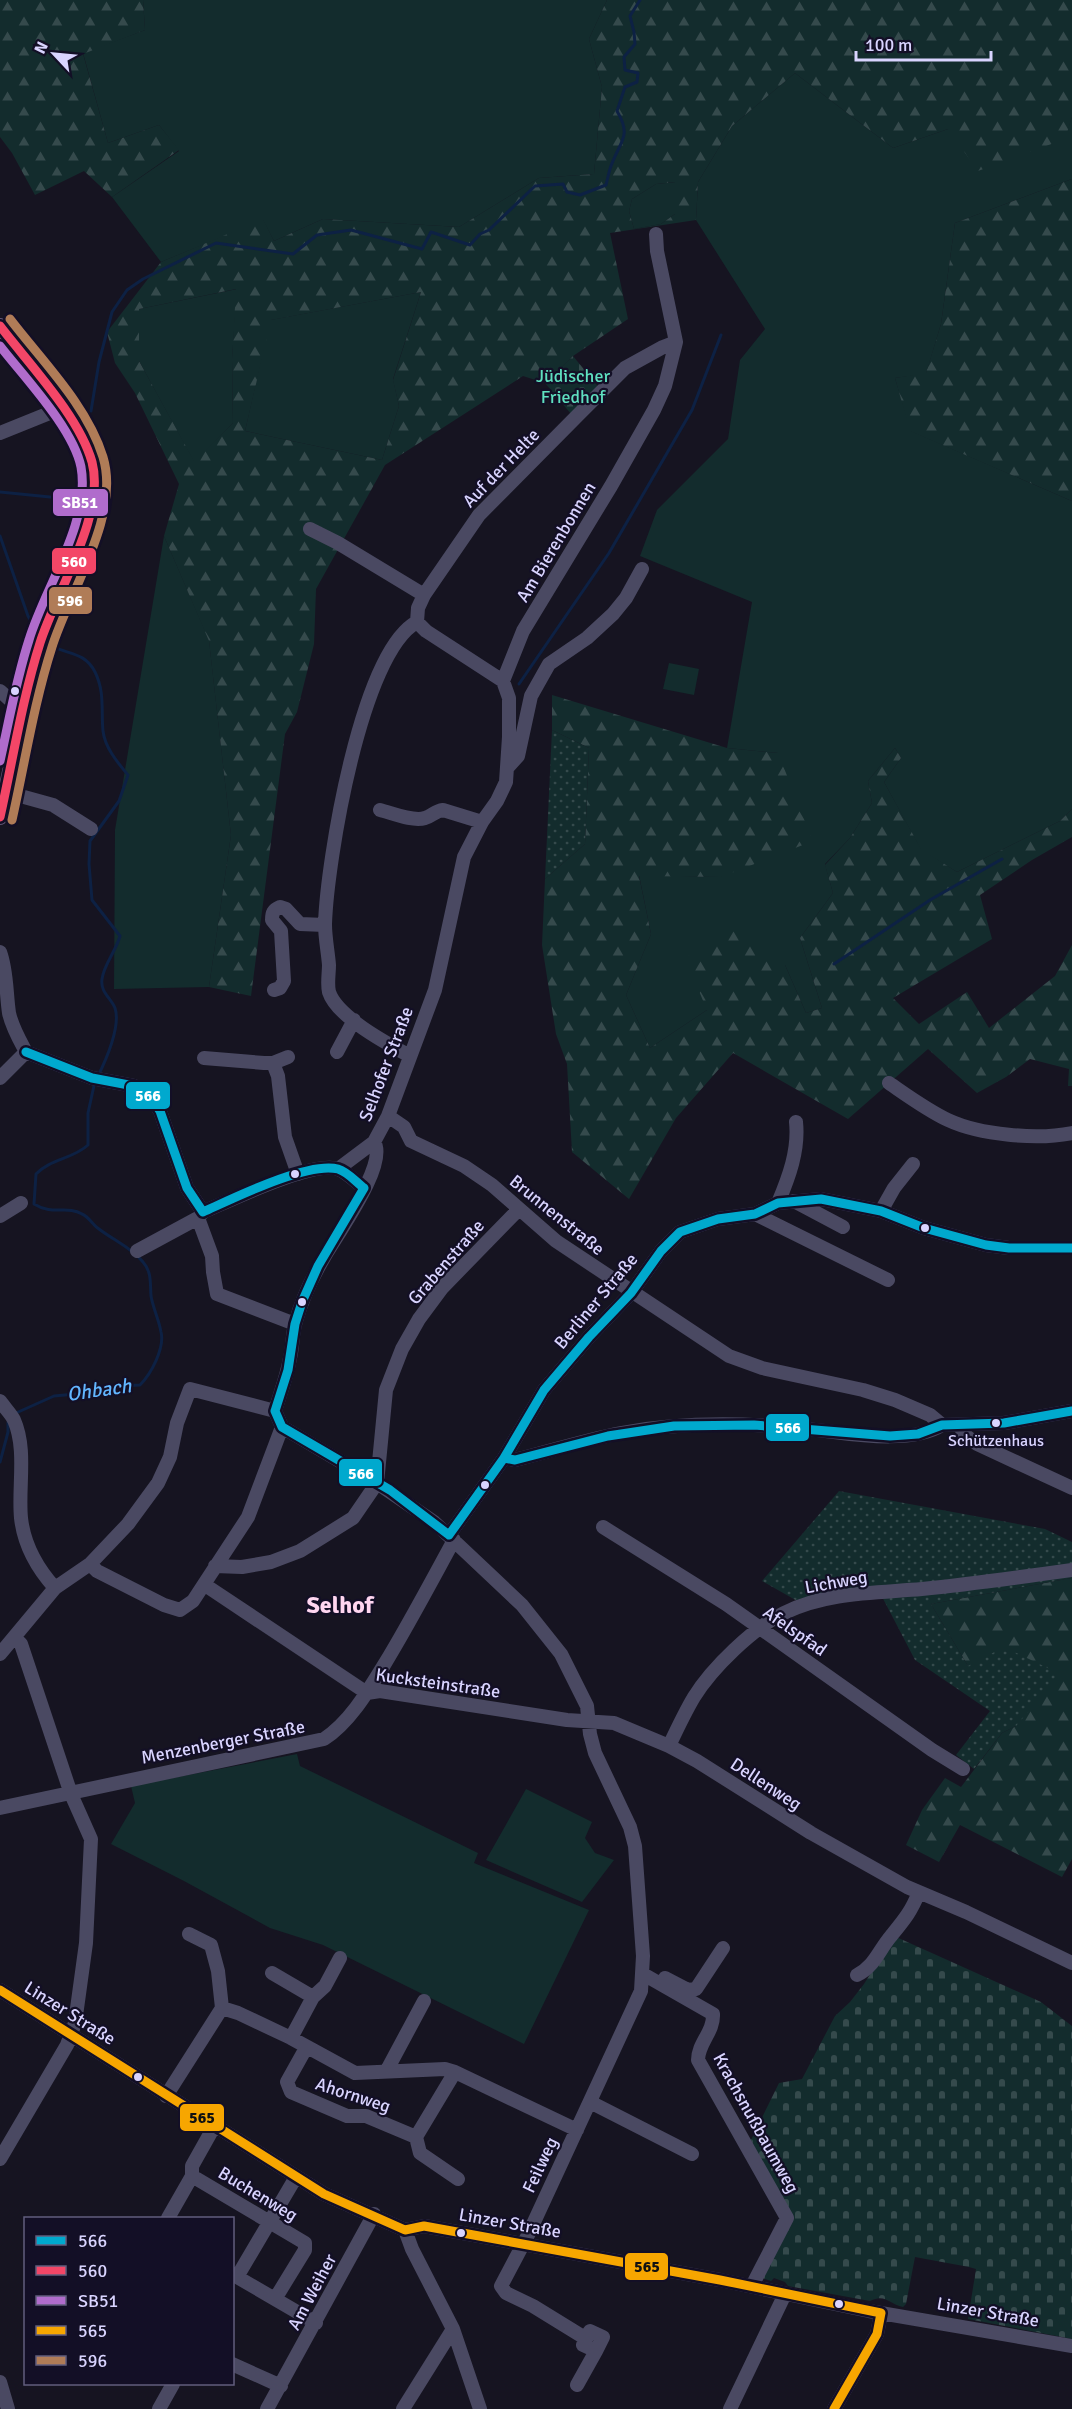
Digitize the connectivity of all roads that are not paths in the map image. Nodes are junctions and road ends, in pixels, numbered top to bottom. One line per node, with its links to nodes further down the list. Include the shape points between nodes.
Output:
1 (656, 234): 3 (street)
2 (0, 327): 4 (main road)
3 (676, 342): 8 (street, Auf der Helte, via 625,368 577,416 479,515); 10 (street, Am Bierenbonnen, via 654,410 523,631)
4 (62, 408): 5 (street); 12 (main road, via 93,464 94,486 76,554 42,637)
5 (0, 433)
6 (310, 530): 8 (street)
7 (642, 569): 13 (street, Selhofer Straße, via 613,614 549,664 531,696 518,756)
8 (424, 595): 9 (street, Auf der Helte)
9 (417, 622): 10 (street); 19 (street, via 406,628 395,644 375,685 351,756 334,840)
10 (502, 681): 13 (street, via 509,698)
11 (0, 691): 12 (street, via 9,699)
12 (26, 703): 14 (main road)
13 (508, 767): 17 (street, Selhofer Straße, via 506,782)
14 (6, 792): 16 (main road); 18 (street, via 53,805)
15 (380, 810): 17 (street, via 421,820 442,810)
16 (0, 817)
17 (482, 822): 25 (street, Selhofer Straße, via 464,857 435,990)
18 (91, 830)
19 (325, 925): 21 (street, via 300,924 286,909 275,909 272,920 281,931 284,981); 22 (street, via 329,992)
20 (0, 952): 23 (street, via 10,1015)
21 (274, 990)
22 (354, 1020): 24 (street); 25 (street)
23 (26, 1052): 29 (street); 44 (street, via 96,1079 134,1086 151,1097)
24 (337, 1052)
25 (410, 1056): 31 (street, Selhofer Straße)
26 (288, 1057): 28 (street)
27 (204, 1058): 28 (street)
28 (273, 1063): 37 (street, via 285,1137)
29 (0, 1078)
30 (889, 1083): 33 (street, via 951,1121 1023,1136)
31 (388, 1116): 34 (street, Selhofer Straße); 41 (street, Brunnenstraße, via 404,1127 411,1141 464,1166)
32 (796, 1122): 39 (street, via 798,1137)
33 (1072, 1133)
34 (374, 1142): 36 (street); 38 (street, Selhofer Straße, via 375,1160)
35 (913, 1164): 42 (street)
36 (338, 1169): 37 (street); 38 (street)
37 (298, 1174): 44 (street)
38 (364, 1188): 51 (street, Selhofer Straße, via 318,1266)
39 (785, 1201): 42 (street, via 821,1199); 43 (street, Berliner Straße); 46 (street)
40 (21, 1203): 45 (street)
41 (519, 1209): 50 (street, Brunnenstraße, via 556,1241); 59 (street, Grabenstraße, via 442,1288 402,1350 386,1390)
42 (881, 1211): 47 (street, via 986,1245)
43 (755, 1214): 49 (street); 50 (street, Berliner Straße, via 718,1219 680,1232 661,1251)
44 (201, 1215): 48 (street); 51 (street, via 217,1294)
45 (0, 1216)
46 (843, 1227)
47 (1072, 1248)
48 (137, 1251)
49 (888, 1280)
50 (632, 1293): 55 (street, Brunnenstraße, via 729,1356 762,1368 895,1400 930,1415); 58 (street, Berliner Straße, via 544,1390)
51 (295, 1324): 54 (street, Selhofer Straße, via 291,1357)
52 (0, 1401): 67 (street, via 11,1416 21,1460 21,1518 26,1543 43,1575)
53 (1072, 1411): 56 (street, via 1004,1424)
54 (275, 1412): 57 (street); 63 (street, via 190,1389 158,1483 128,1524)
55 (942, 1425): 56 (street); 58 (street, via 919,1434 880,1436 762,1424 672,1426 621,1433)
56 (959, 1425): 60 (street, via 977,1444)
57 (282, 1427): 59 (street); 64 (street, via 248,1517)
58 (503, 1460): 62 (street, Menzenberger Straße)
59 (378, 1483): 62 (street); 64 (street, via 353,1518 300,1551 271,1562)
60 (1072, 1488)
61 (603, 1527): 68 (street, Afelspfad)
62 (451, 1538): 71 (street, Menzenberger Straße, via 410,1623); 72 (street, via 540,1625 574,1679 587,1706)
63 (90, 1564): 66 (street, via 97,1571 180,1610); 67 (street)
64 (214, 1566): 66 (street)
65 (1072, 1570): 68 (street, Lichweg, via 838,1596 783,1614)
66 (205, 1585): 71 (street, Kucksteinstraße)
67 (55, 1588): 69 (street)
68 (760, 1629): 73 (street, Lichweg, via 721,1664 695,1696); 74 (street, Afelspfad)
69 (15, 1638): 70 (street); 75 (street, via 21,1644)
70 (0, 1654)
71 (367, 1693): 72 (street, Kucksteinstraße, via 380,1691); 75 (street, Menzenberger Straße, via 324,1740)
72 (588, 1722): 73 (street, Dellenweg, via 614,1723); 83 (street, via 595,1753 635,1846)
73 (669, 1746): 77 (street, Dellenweg, via 811,1833)
74 (963, 1769)
75 (71, 1794): 76 (street, Menzenberger Straße); 89 (street, via 92,1839 86,1943)
76 (0, 1808)
77 (919, 1892): 81 (street, Dellenweg); 84 (street, via 902,1925 868,1970)
78 (189, 1934): 88 (street, via 211,1945)
79 (723, 1948): 83 (street, via 696,1989 688,1990 659,1975)
80 (340, 1958): 86 (street, via 325,1986)
81 (1072, 1963)
82 (272, 1973): 86 (street)
83 (643, 1974): 95 (street, Feilweg, via 637,2001); 110 (street, Krachsnußbaumweg, via 713,2014 714,2024 698,2060 787,2217)
84 (857, 1975)
85 (0, 1990): 89 (street, Linzer Straße)
86 (313, 1997): 90 (street)
87 (424, 2001): 92 (street)
88 (222, 2008): 90 (street); 94 (street)
89 (71, 2035): 94 (street, Linzer Straße); 100 (street)
90 (291, 2038): 91 (street)
91 (306, 2048): 92 (street, via 355,2073); 98 (street, Ahornweg, via 287,2082 291,2092 346,2116 366,2116)
92 (387, 2070): 93 (street)
93 (455, 2072): 97 (street); 98 (street)
94 (166, 2096): 96 (street, Linzer Straße)
95 (590, 2102): 97 (street, Feilweg); 99 (street)
96 (215, 2125): 101 (street, via 192,2166); 102 (street, Linzer Straße)
97 (577, 2130): 108 (street, Feilweg)
98 (416, 2137): 103 (street, via 420,2153)
99 (692, 2154)
100 (0, 2159)
101 (192, 2176): 105 (street); 106 (street, Buchenweg)
102 (296, 2177): 104 (street, Linzer Straße, via 324,2194); 106 (street)
103 (458, 2179)
104 (374, 2214): 107 (street, Linzer Straße); 114 (street, Am Weiher)
105 (169, 2217)
106 (269, 2222): 109 (street); 112 (street, Buchenweg, via 305,2243 305,2250)
107 (405, 2230): 108 (street, Linzer Straße, via 424,2226); 115 (street)
108 (523, 2244): 110 (street, Linzer Straße); 120 (street, Feilweg, via 501,2286 506,2293 585,2338 583,2344 596,2351)
109 (235, 2275): 112 (street)
110 (752, 2286): 111 (street, Linzer Straße)
111 (786, 2294): 113 (street, Linzer Straße); 127 (street)
112 (275, 2299): 114 (street)
113 (881, 2313): 116 (street, Linzer Straße); 128 (street, via 877,2334)
114 (316, 2323): 121 (street, Am Weiher)
115 (453, 2329): 125 (street); 126 (street)
116 (1072, 2346)
117 (234, 2365): 121 (street)
118 (0, 2382): 122 (street)
119 (172, 2385): 123 (street)
120 (578, 2385)
121 (281, 2386): 124 (street, Am Weiher)
122 (8, 2409)
123 (159, 2409)
124 (267, 2409)
125 (403, 2409)
126 (480, 2409)
127 (730, 2409)
128 (834, 2409)

